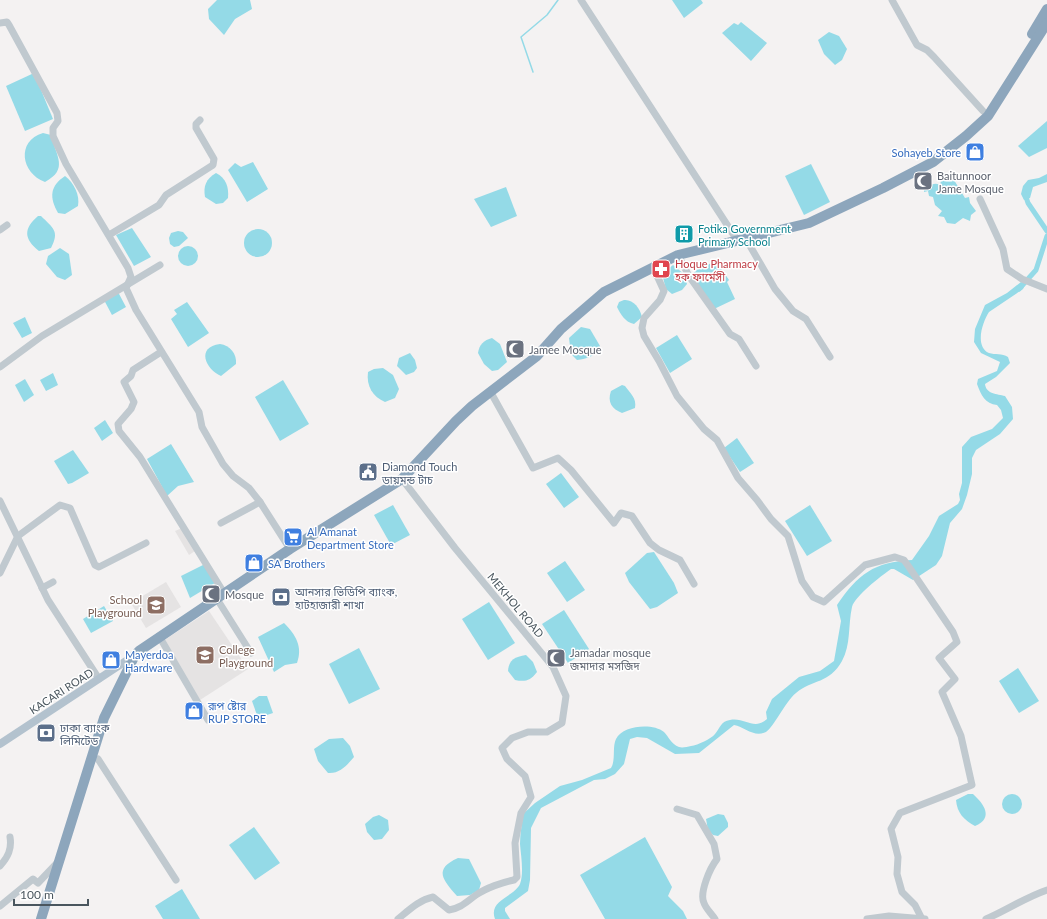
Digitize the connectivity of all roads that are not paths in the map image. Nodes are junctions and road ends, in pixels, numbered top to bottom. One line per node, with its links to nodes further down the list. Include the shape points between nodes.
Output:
1 (581, 0): 13 (street)
2 (892, 0): 7 (street, via 917,45 934,57)
3 (1047, 9): 6 (highway)
4 (0, 23): 12 (street, via 9,24 57,113 58,121 53,128 53,136 66,164)
5 (1047, 23): 6 (highway)
6 (1032, 41): 7 (highway)
7 (985, 114): 13 (highway, via 950,150 903,179 809,224)
8 (200, 120): 12 (street, via 196,128 214,159 213,165 166,195 159,205)
9 (980, 199): 18 (street, via 1003,249 1007,269 1022,279)
10 (7, 225): 11 (street)
11 (0, 230)
12 (109, 234): 17 (street, via 130,272 131,277)
13 (742, 240): 14 (highway); 20 (street, via 792,311 806,319)
14 (678, 255): 16 (highway); 21 (street, via 694,283 730,334 739,339)
15 (160, 265): 17 (street)
16 (653, 267): 23 (highway, via 595,298 561,329 537,356); 56 (street, via 664,291 660,300 644,318 644,336 677,396 704,429 717,440 738,478 788,536 802,581 813,597 824,602 865,565 895,557 904,560 910,567 953,632 957,642 939,658 955,679 942,692 961,736 972,785 900,813 892,829 898,857 897,874 902,892 915,905)
17 (127, 285): 19 (street, via 127,293); 22 (street, via 42,336)
18 (1047, 289)
19 (161, 352): 26 (street, via 199,412 202,427 223,464); 35 (street, via 133,370 124,382 134,402 118,424 119,431 140,457 212,571)
20 (830, 357)
21 (756, 366)
22 (0, 367)
23 (490, 391): 24 (highway, via 456,421); 33 (street, via 533,468 558,458 571,470 614,524 621,514 632,516 650,543 680,560)
24 (402, 479): 30 (highway); 53 (street, MEKHOL ROAD, via 553,667 566,696 562,723 547,732 528,732 512,738 502,748 507,759 524,776 531,797 521,813 515,843 517,877 476,894 457,909 449,910 434,897 427,898)
25 (0, 501): 28 (street)
26 (260, 502): 27 (street); 30 (street)
27 (221, 523)
28 (18, 536): 29 (street, via 56,508 65,505 70,508 95,565 99,567); 31 (street); 34 (street)
29 (146, 543)
30 (290, 549): 35 (highway)
31 (0, 573)
32 (53, 582): 34 (street)
33 (694, 584)
34 (42, 588): 39 (street)
35 (220, 596): 36 (highway); 37 (street)
36 (159, 636): 38 (highway); 41 (street)
37 (251, 654)
38 (137, 656): 39 (main road, KACARI ROAD); 40 (highway)
39 (99, 679): 42 (main road, KACARI ROAD)
40 (121, 687): 43 (highway); 46 (highway, via 104,718)
41 (208, 720)
42 (0, 744)
43 (98, 759): 48 (street); 52 (highway)
44 (677, 809): 54 (street, via 697,815 714,844 717,859 702,893 704,903)
45 (10, 837): 47 (street, via 11,846)
46 (60, 861): 50 (street, via 38,883 34,879); 51 (highway)
47 (0, 866)
48 (176, 880)
49 (1047, 890): 57 (street)
50 (0, 906)
51 (41, 919)
52 (46, 919)
53 (398, 919)
54 (715, 919)
55 (867, 919): 56 (street, via 889,916)
56 (923, 919)
57 (986, 919)

